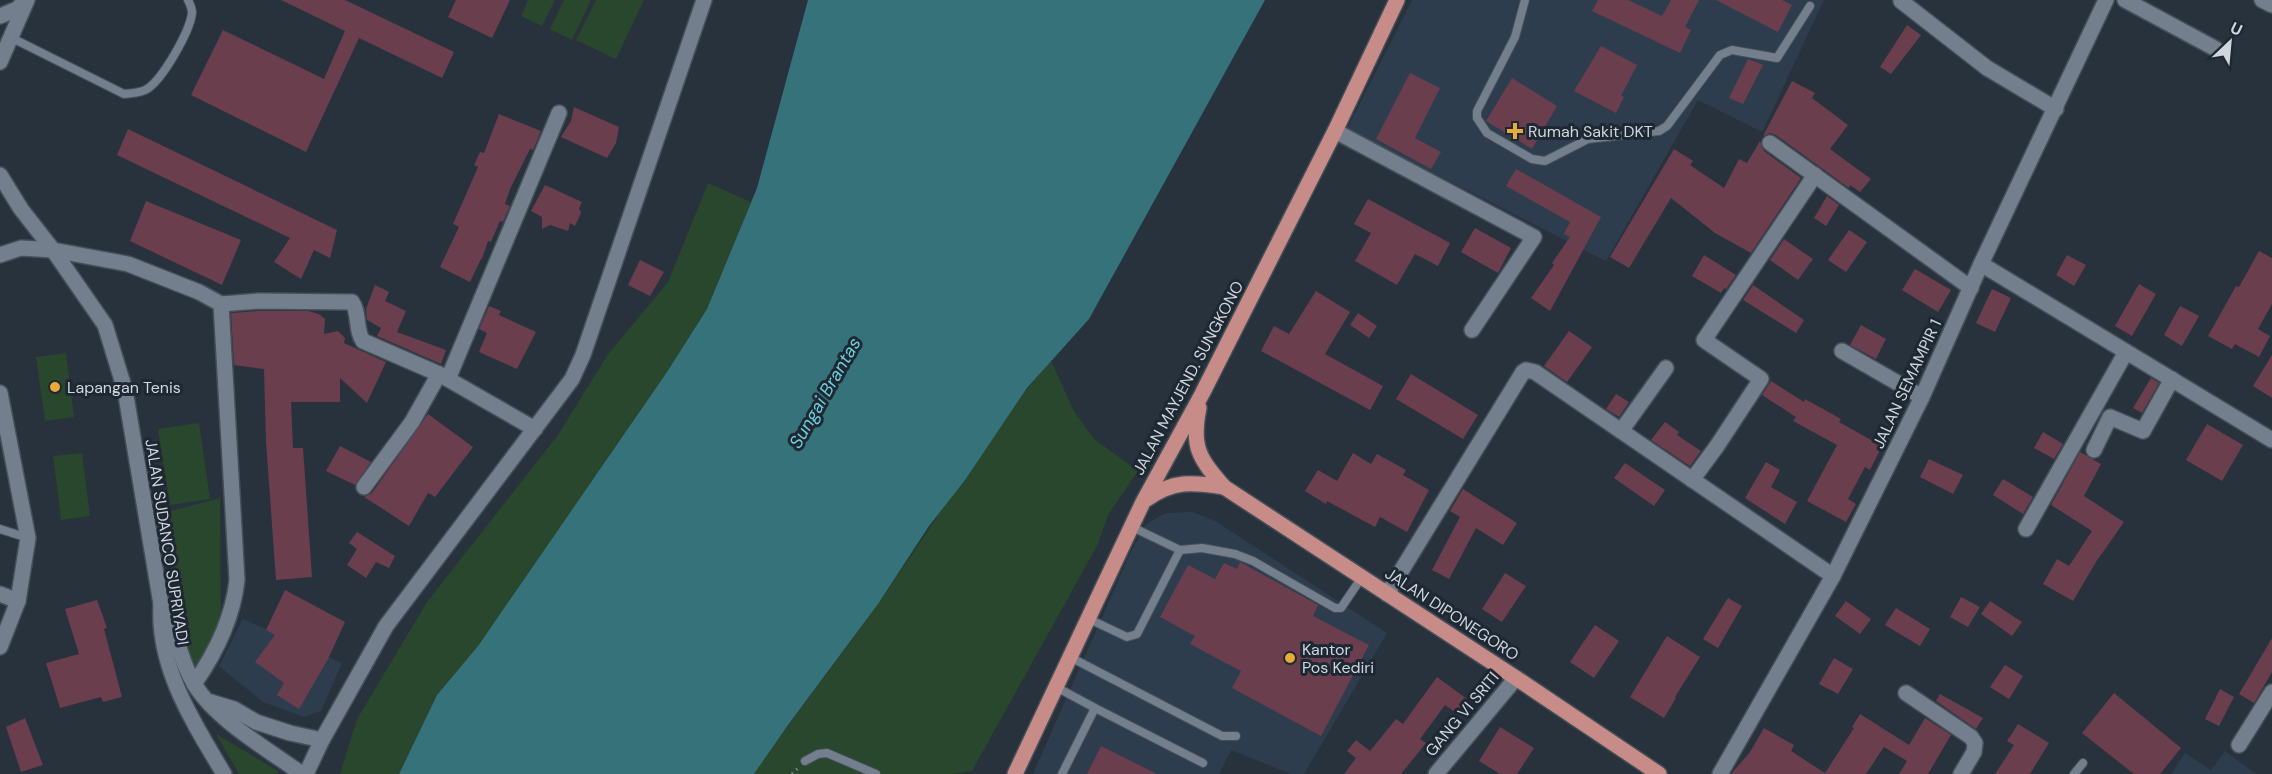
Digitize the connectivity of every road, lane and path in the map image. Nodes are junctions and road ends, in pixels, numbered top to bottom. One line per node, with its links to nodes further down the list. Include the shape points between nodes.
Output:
1 (27, 0): 12 (street); 13 (street)
2 (188, 0): 13 (lane, via 192,15 171,62 160,79 146,90 134,93 124,94)
3 (705, 0): 36 (street, via 584,356)
4 (1397, 0): 18 (main road, JALAN MAYJEND. SUNGKONO)
5 (2125, 0): 14 (street)
6 (2262, 0): 10 (street)
7 (1523, 1): 11 (lane, via 1515,37 1477,118 1487,133 1532,159 1545,161 1588,139 1659,131 1667,126 1715,59 1732,50 1777,58)
8 (1900, 1): 16 (street, via 1987,68)
9 (2103, 1): 16 (street, JALAN SEMAMPIR 1)
10 (2272, 5)
11 (1810, 6)
12 (0, 16)
13 (10, 37): 15 (street)
14 (2216, 49)
15 (0, 62)
16 (2056, 109): 24 (street, JALAN SEMAMPIR 1)
17 (559, 113): 31 (street)
18 (1335, 131): 27 (street, via 1534,237); 34 (main road, JALAN MAYJEND. SUNGKONO)
19 (1770, 143): 21 (street)
20 (0, 175): 22 (street, JALAN SUDANCO SUPRIYADI)
21 (1815, 175): 25 (street); 40 (street, via 1704,340 1761,379)
22 (53, 250): 23 (street, via 21,248); 26 (street, via 128,264); 54 (street, JALAN SUDANCO SUPRIYADI, via 105,325 125,390)
23 (0, 255)
24 (1981, 264): 25 (street, JALAN SEMAMPIR 1); 29 (street)
25 (1971, 288): 35 (street, JALAN SEMAMPIR 1)
26 (221, 304): 31 (street, via 352,302 363,341); 59 (street, via 237,580 212,658)
27 (1472, 330)
28 (1842, 351): 35 (street)
29 (2126, 352): 32 (street); 46 (street)
30 (1666, 368): 37 (street)
31 (443, 376): 36 (street); 41 (street)
32 (2172, 379): 38 (street); 39 (street, via 2143,431 2110,417)
33 (0, 393): 47 (street)
34 (1202, 394): 42 (main road, JALAN DIPONEGORO, via 1195,429 1197,448); 43 (main road, JALAN MAYJEND. SUNGKONO)
35 (1922, 398): 49 (street, JALAN SEMAMPIR 1)
36 (535, 429): 66 (street, via 386,626)
37 (1621, 431): 40 (street); 52 (street, via 1535,372 1523,372)
38 (2272, 440)
39 (2094, 450)
40 (1692, 480): 49 (street)
41 (364, 487)
42 (1224, 487): 43 (main road, JALAN DIPONEGORO, via 1179,483 1161,489); 50 (main road, JALAN DIPONEGORO)
43 (1143, 502): 44 (main road, JALAN MAYJEND. SUNGKONO)
44 (1132, 527): 48 (lane); 55 (main road, JALAN MAYJEND. SUNGKONO)
45 (0, 529): 47 (lane)
46 (2026, 529)
47 (28, 538): 53 (street)
48 (1180, 550): 50 (lane, via 1202,548 1235,554 1339,609); 55 (lane, via 1137,634 1127,637)
49 (1833, 576): 78 (street, JALAN SEMAMPIR 1)
50 (1362, 577): 52 (main road, JALAN DIPONEGORO)
51 (0, 594): 53 (street)
52 (1387, 594): 58 (main road, JALAN DIPONEGORO)
53 (18, 601): 56 (street)
54 (161, 604): 59 (street, via 171,620); 71 (street, JALAN SUDANCO SUPRIYADI, via 165,652 184,707)
55 (1089, 619): 57 (main road, JALAN MAYJEND. SUNGKONO)
56 (0, 646)
57 (1070, 657): 60 (main road, JALAN MAYJEND. SUNGKONO); 65 (lane, via 1222,736)
58 (1516, 678): 76 (street, GANG VI SRITI); 77 (main road, JALAN DIPONEGORO)
59 (194, 684): 63 (street)
60 (1056, 687): 64 (lane); 74 (main road, JALAN MAYJEND. SUNGKONO)
61 (2272, 692): 67 (street)
62 (1906, 693): 79 (street, via 1971,737 1974,752)
63 (206, 700): 66 (street, via 234,709 256,722); 72 (street, via 240,730)
64 (1095, 708): 69 (lane); 75 (lane)
65 (1236, 736)
66 (322, 740): 72 (street)
67 (2239, 745)
68 (806, 761): 73 (lane, via 827,753)
69 (1203, 763)
70 (2083, 763): 80 (lane)
71 (224, 774)
72 (304, 774)
73 (876, 774)
74 (1016, 774)
75 (1062, 774)
76 (1436, 774)
77 (1659, 774)
78 (1720, 774)
79 (1961, 774)
80 (2074, 774)

